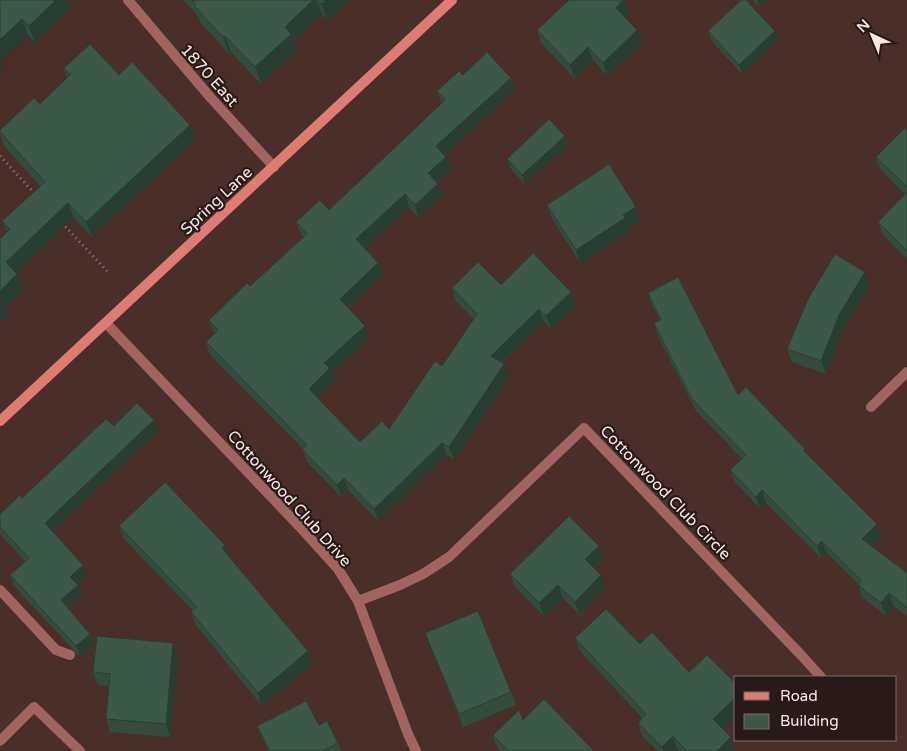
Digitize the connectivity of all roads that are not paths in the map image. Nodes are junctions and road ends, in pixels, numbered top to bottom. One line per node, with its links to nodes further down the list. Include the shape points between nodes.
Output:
1 (128, 0): 3 (street, 1870 East)
2 (452, 0): 3 (street, Spring Lane)
3 (274, 166): 4 (street, Spring Lane)
4 (106, 323): 7 (street, Spring Lane); 9 (street, Cottonwood Club Drive, via 338,569)
5 (907, 372): 6 (street)
6 (871, 407)
7 (0, 421)
8 (0, 590): 10 (street, via 56,650)
9 (358, 601): 11 (street, Cottonwood Club Circle, via 423,574 449,557 584,428); 14 (street, Cottonwood Club Drive)
10 (70, 655)
11 (820, 676)
12 (0, 741): 13 (street, via 34,706)
13 (80, 751)
14 (416, 751)

